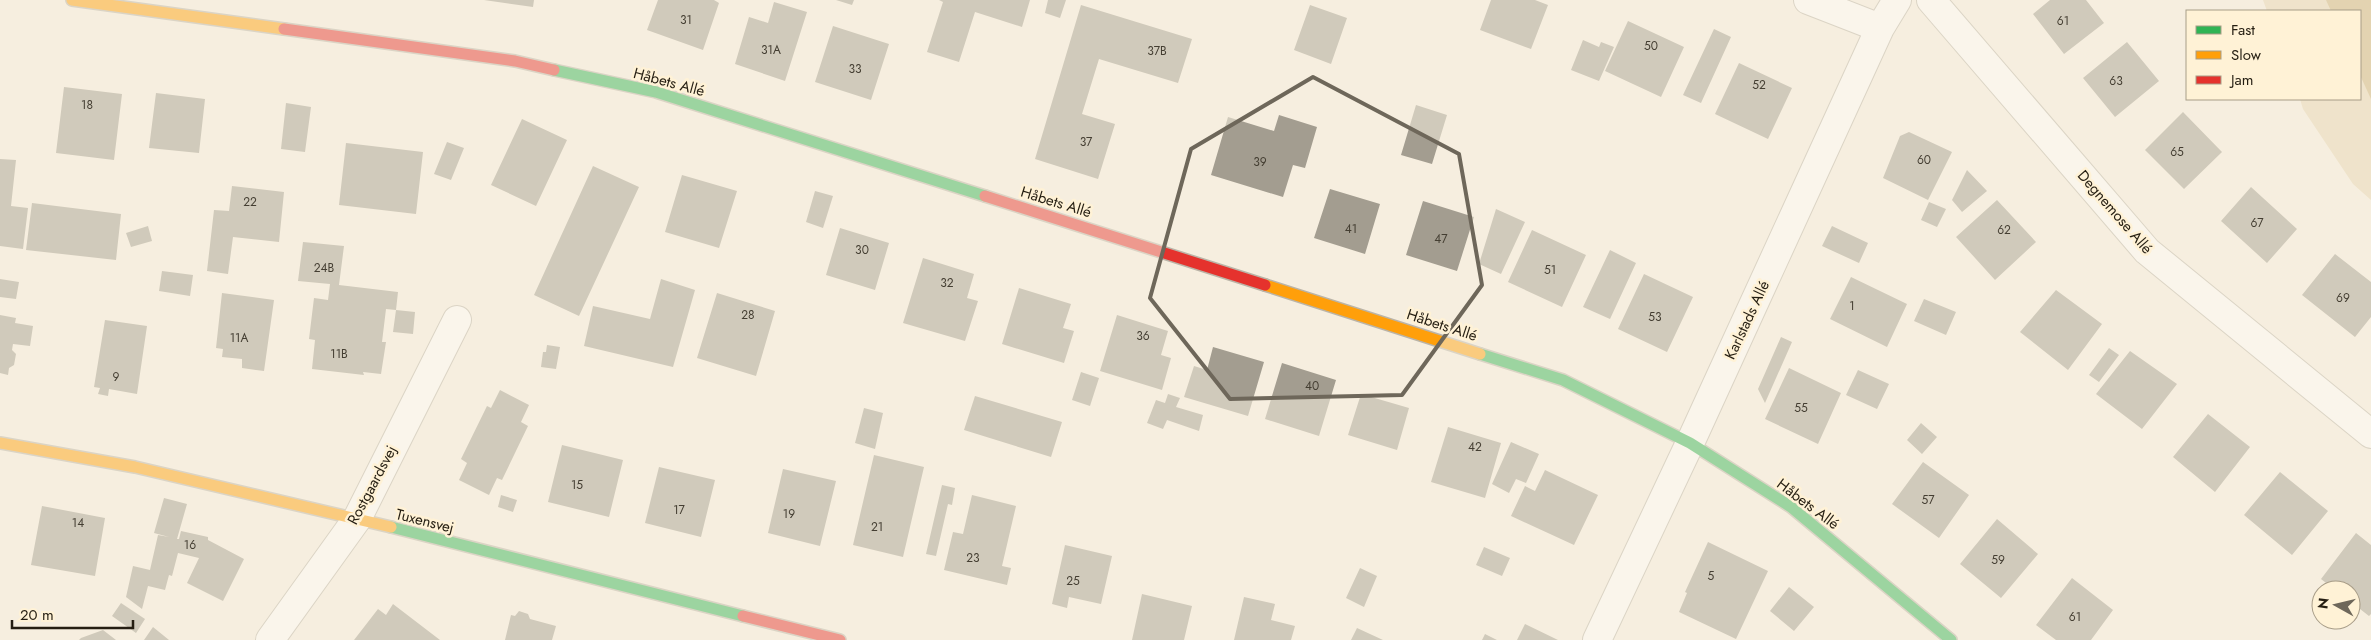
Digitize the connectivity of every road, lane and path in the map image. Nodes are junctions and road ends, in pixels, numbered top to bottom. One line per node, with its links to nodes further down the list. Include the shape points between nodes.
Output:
1 (72, 0): 9 (street, Håbets Allé, via 515,61 656,92 1563,380)
2 (1808, 0): 5 (street)
3 (1897, 0): 5 (street, Karlstads Allé)
4 (1931, 0): 7 (street, Degnemose Allé, via 2147,251)
5 (1880, 28): 9 (street, Karlstads Allé)
6 (457, 320): 10 (street, Rostgaardsvej)
7 (2371, 434)
8 (0, 443): 10 (street, Tuxensvej, via 135,467)
9 (1690, 443): 13 (street, Karlstads Allé); 14 (street, Håbets Allé, via 1791,507)
10 (357, 519): 11 (street, Rostgaardsvej); 12 (street, Tuxensvej)
11 (270, 640)
12 (840, 640)
13 (1597, 640)
14 (1951, 640)

